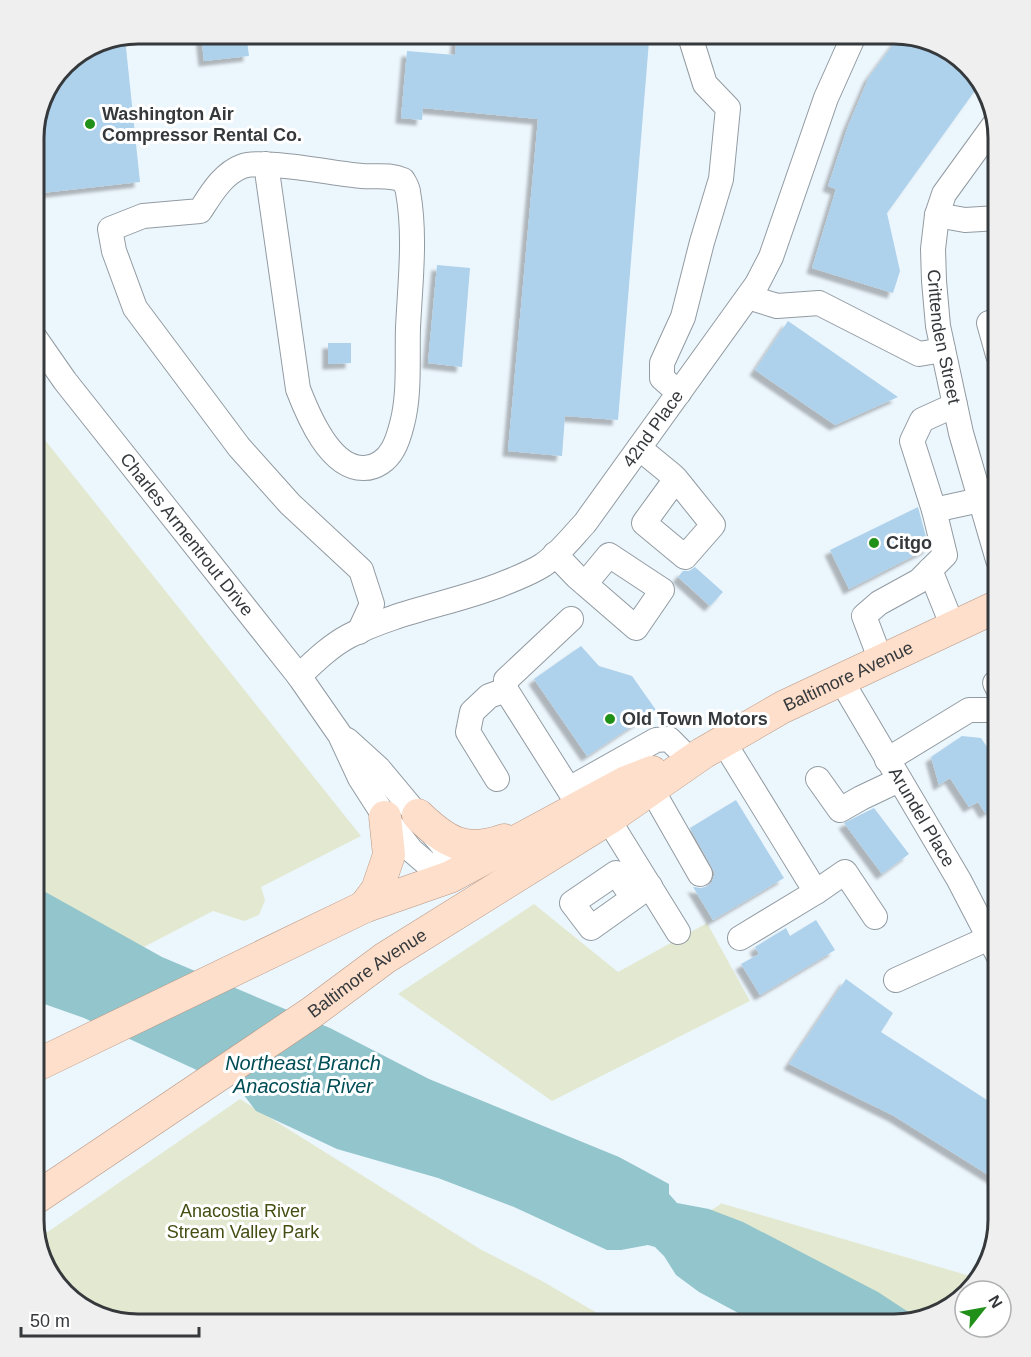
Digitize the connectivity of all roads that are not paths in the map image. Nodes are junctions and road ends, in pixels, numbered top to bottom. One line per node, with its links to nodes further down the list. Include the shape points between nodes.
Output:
1 (692, 44): 10 (street, via 705,84 728,108 721,179 683,317 662,363 663,378)
2 (850, 44): 7 (street, 42nd Place, via 812,135 771,257)
3 (988, 134): 5 (street, Crittenden Street, via 944,194)
4 (266, 164): 4 (street, via 398,178 408,189 411,225 403,423 393,450 372,468 357,468 342,461 329,449 306,412 298,389); 23 (street, via 246,164 231,171 200,211 143,216 110,229 114,251 135,309 239,447 290,504 361,570 372,604)
5 (937, 215): 6 (street, via 964,220); 9 (street, Crittenden Street, via 934,281)
6 (988, 219)
7 (748, 297): 9 (street, via 777,306 819,303 919,354); 10 (street, 42nd Place)
8 (44, 350): 25 (street, Charles Armentrout Drive, via 79,400)
9 (944, 350): 11 (street, Crittenden Street)
10 (679, 393): 12 (street, 42nd Place)
11 (955, 405): 14 (street, Crittenden Street); 15 (street, via 922,420 912,441)
12 (639, 448): 13 (street); 17 (street, 42nd Place, via 585,523)
13 (676, 479)
14 (980, 500): 15 (street); 16 (street, Crittenden Street)
15 (934, 510): 18 (street, via 945,555)
16 (988, 527)
17 (555, 554): 19 (street); 23 (street, 42nd Place, via 518,578)
18 (930, 570): 22 (street); 24 (street, via 864,616)
19 (585, 584)
20 (988, 611): 22 (main road, Baltimore Avenue)
21 (572, 620): 27 (street, via 506,680)
22 (954, 627): 24 (main road, Baltimore Avenue)
23 (359, 632): 25 (street, 42nd Place, via 348,636)
24 (881, 661): 26 (main road, Baltimore Avenue)
25 (299, 676): 29 (street, Charles Armentrout Drive)
26 (841, 680): 30 (main road, Baltimore Avenue); 31 (street, Arundel Place)
27 (506, 690): 32 (street, via 489,696 472,712 468,732); 35 (street)
28 (988, 710): 31 (street, via 969,710)
29 (340, 735): 36 (street, Charles Armentrout Drive, via 379,769); 37 (street, Charles Armentrout Drive, via 360,778)
30 (705, 751): 34 (main road, Baltimore Avenue); 35 (main road, Baltimore Avenue, via 624,783); 42 (street)
31 (893, 770): 33 (street, via 861,798 840,810); 46 (street, Arundel Place)
32 (497, 779)
33 (818, 779)
34 (652, 790): 35 (main road, Baltimore Avenue); 40 (street)
35 (585, 805): 38 (main road, Baltimore Avenue); 39 (main road, Baltimore Avenue); 47 (street, via 641,892)
36 (418, 815): 38 (main road, via 438,834 459,845 487,846); 41 (street, Charles Armentrout Drive, via 444,847)
37 (385, 817): 41 (street, Charles Armentrout Drive, via 411,850); 43 (main road, via 389,855 377,890)
38 (536, 829): 41 (main road, Baltimore Avenue)
39 (532, 867): 41 (main road, via 490,882 466,883); 45 (main road, Baltimore Avenue)
40 (700, 874)
41 (450, 877): 43 (main road, Baltimore Avenue); 45 (main road, via 444,912)
42 (816, 892): 44 (street, via 845,872); 48 (street)
43 (364, 907): 51 (main road, Baltimore Avenue)
44 (875, 917)
45 (429, 929): 52 (main road, Baltimore Avenue)
46 (988, 930)
47 (678, 932)
48 (740, 938)
49 (988, 945): 50 (street)
50 (896, 980)
51 (44, 1062)
52 (44, 1193)

